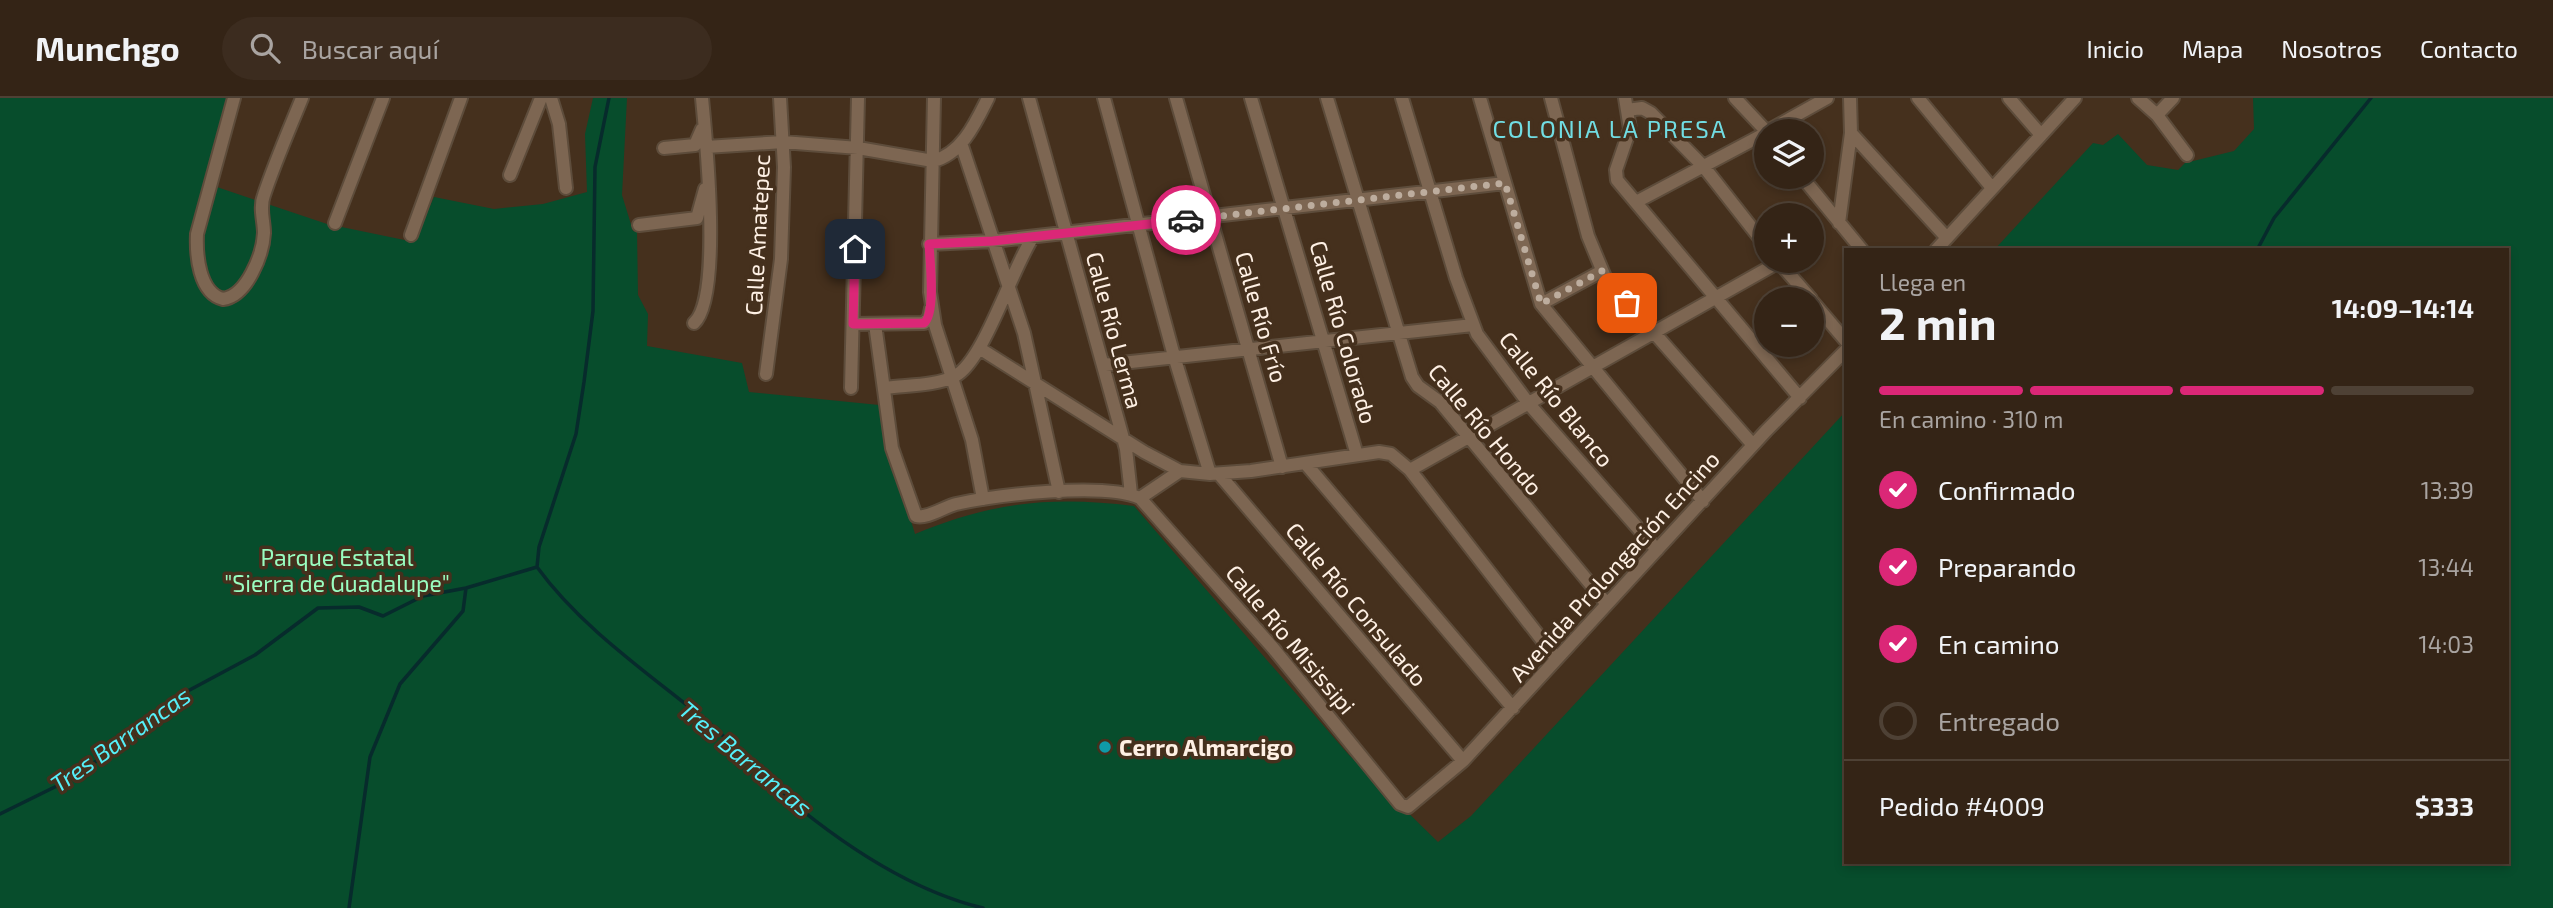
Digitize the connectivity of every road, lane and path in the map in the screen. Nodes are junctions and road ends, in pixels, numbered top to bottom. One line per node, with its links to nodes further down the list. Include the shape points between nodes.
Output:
1 (234, 98): 2 (street, via 197,244 207,287 214,296 228,298 253,271 260,255 263,198)
2 (302, 98)
3 (383, 98): 55 (street)
4 (461, 98): 61 (street)
5 (541, 98): 44 (street)
6 (551, 98): 47 (street, via 559,124)
7 (702, 98): 32 (street)
8 (780, 98): 36 (street, Calle Amatepec)
9 (858, 98): 40 (street)
10 (934, 98): 42 (street)
11 (988, 98): 37 (street)
12 (1029, 98): 60 (street, Calle Río Lerma)
13 (1104, 98): 58 (street, Calle Río Consulado)
14 (1176, 98): 54 (street, Calle Río Frío)
15 (1251, 98): 53 (street, Calle Río Colorado)
16 (1327, 98): 51 (street, Calle Río Hondo)
17 (1402, 98): 50 (street, Calle Río Blanco)
18 (1480, 98): 46 (street)
19 (1552, 98): 68 (street, via 1588,236)
20 (1735, 98): 30 (street)
21 (1827, 98): 31 (street)
22 (1850, 98): 33 (street)
23 (1919, 98): 48 (street)
24 (2009, 98): 34 (street)
25 (2076, 98): 34 (street)
26 (2138, 98): 29 (street)
27 (2173, 98): 29 (street)
28 (1626, 104): 43 (street, via 1651,113); 52 (street, via 1630,129 1616,175)
29 (2157, 116): 41 (street)
30 (1755, 119)
31 (1790, 119)
32 (704, 122): 38 (street); 39 (street, via 695,145)
33 (1851, 133): 56 (street); 63 (street)
34 (2041, 135): 48 (street)
35 (1754, 139): 43 (street)
36 (783, 142): 38 (street); 40 (street); 91 (street, Calle Amatepec, via 781,259)
37 (961, 143): 42 (street); 64 (street)
38 (706, 146): 45 (street)
39 (664, 148)
40 (858, 148): 42 (street); 78 (street)
41 (2187, 155)
42 (933, 161): 65 (street)
43 (1703, 167): 52 (street); 59 (street)
44 (510, 175)
45 (709, 183): 57 (street, via 697,218); 77 (street, via 710,244 703,310)
46 (1505, 183): 50 (street); 75 (street)
47 (566, 188)
48 (1992, 188): 63 (street)
49 (1812, 189): 56 (street)
50 (1432, 193): 51 (street); 80 (street, Calle Río Blanco)
51 (1359, 200): 53 (street); 81 (street, Calle Río Hondo)
52 (1636, 202): 73 (street)
53 (1286, 209): 54 (street); 83 (street, Calle Río Colorado)
54 (1212, 218): 58 (street); 86 (street, Calle Río Frío)
55 (335, 223)
56 (1839, 223): 66 (street)
57 (639, 225)
58 (1138, 225): 60 (street); 88 (street, Calle Río Consulado)
59 (1754, 231)
60 (1066, 232): 62 (street); 89 (street, Calle Río Lerma)
61 (411, 235)
62 (1033, 237): 64 (street); 72 (street)
63 (1947, 238): 67 (street)
64 (993, 241): 65 (street); 72 (street)
65 (929, 244): 74 (street)
66 (1860, 248)
67 (1938, 248)
68 (1602, 271): 75 (street); 82 (street)
69 (1759, 273): 73 (street)
70 (1788, 273): 71 (street)
71 (1800, 287)
72 (1007, 288): 85 (street); 93 (street, via 1024,333)
73 (1716, 298): 82 (street); 96 (street)
74 (932, 304): 79 (street, via 924,323); 92 (street)
75 (1541, 304): 90 (street)
76 (1824, 315): 84 (street)
77 (694, 323)
78 (853, 324): 79 (street); 94 (street)
79 (875, 324): 95 (street)
80 (1473, 325): 81 (street); 97 (street, Calle Río Blanco)
81 (1397, 332): 83 (street); 99 (street, Calle Río Hondo, via 1416,383 1440,402)
82 (1654, 333): 90 (street); 100 (street)
83 (1324, 339): 86 (street); 101 (street, Calle Río Colorado)
84 (1844, 339)
85 (979, 348): 92 (street); 93 (street)
86 (1250, 348): 88 (street); 103 (street, Calle Río Frío)
87 (1844, 352): 96 (street, Avenida Prolongación Encino)
88 (1174, 356): 89 (street); 106 (street, Calle Río Consulado)
89 (1103, 365): 98 (street, Calle Río Lerma)
90 (1590, 367): 97 (street); 110 (street)
91 (766, 374)
92 (951, 378): 95 (street); 109 (street, via 972,440)
93 (1034, 381): 98 (street); 107 (street)
94 (851, 388)
95 (886, 388): 109 (street, via 892,448 917,517)
96 (1800, 398): 100 (street, Avenida Prolongación Encino)
97 (1528, 404): 99 (street); 111 (street, Calle Río Blanco)
98 (1123, 436): 105 (street); 108 (street, Calle Río Lerma)
99 (1466, 437): 104 (street); 112 (street, Calle Río Hondo)
100 (1753, 445): 110 (street, Avenida Prolongación Encino)
101 (1357, 455): 102 (street); 104 (street, Calle Río Colorado, via 1386,452)
102 (1306, 464): 103 (street); 114 (street)
103 (1282, 467): 106 (street)
104 (1410, 470): 113 (street, Calle Río Colorado)
105 (1180, 471): 106 (street); 108 (street)
106 (1214, 474): 115 (street, Calle Río Consulado)
107 (1059, 492): 108 (street); 109 (street)
108 (1136, 496): 116 (street, Calle Río Misissipi)
109 (983, 499)
110 (1703, 500): 111 (street, Avenida Prolongación Encino)
111 (1657, 550): 112 (street, Avenida Prolongación Encino)
112 (1606, 603): 113 (street, Avenida Prolongación Encino)
113 (1556, 658): 114 (street, Avenida Prolongación Encino)
114 (1513, 708): 115 (street, Avenida Prolongación Encino)
115 (1463, 761): 116 (street, Avenida Prolongación Encino)
116 (1408, 807)

